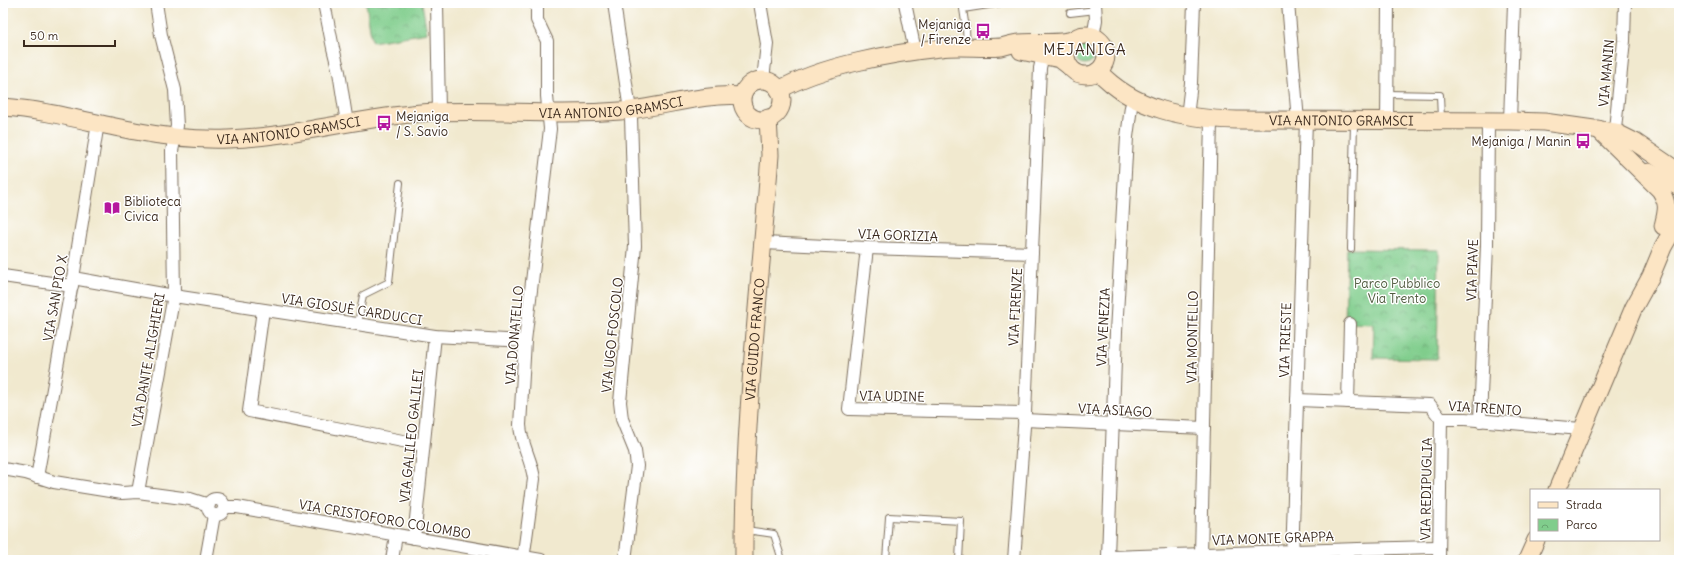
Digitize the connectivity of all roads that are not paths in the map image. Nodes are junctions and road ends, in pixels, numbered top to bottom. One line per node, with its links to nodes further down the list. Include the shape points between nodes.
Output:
1 (156, 3): 45 (street, VIA DANTE ALIGHIERI, via 161,36 175,90)
2 (324, 3): 42 (street, via 340,72)
3 (437, 3): 31 (street)
4 (537, 3): 32 (street, VIA DONATELLO, via 537,20 547,41)
5 (614, 3): 30 (street, VIA UGO FOSCOLO)
6 (760, 3): 24 (street, via 767,44)
7 (905, 3): 20 (street)
8 (1001, 3): 18 (lane, via 964,9)
9 (1194, 3): 33 (street)
10 (1288, 3): 37 (street, VIA TRIESTE)
11 (1388, 3): 26 (street)
12 (1514, 3): 41 (street)
13 (1625, 3): 44 (street, VIA MANIN, via 1624,41)
14 (1095, 7): 15 (lane); 16 (street)
15 (1070, 13)
16 (1093, 36): 17 (main road); 23 (main road, via 1103,44 1106,55)
17 (1073, 40): 19 (main road, via 1063,43 1024,42); 22 (main road, via 1066,55)
18 (967, 46): 19 (main road); 20 (main road)
19 (1001, 47): 21 (main road)
20 (914, 51): 25 (main road, via 821,72)
21 (1043, 54): 22 (main road, via 1060,59); 56 (street, VIA FIRENZE, via 1040,69)
22 (1069, 66): 23 (main road, via 1082,75)
23 (1098, 71): 28 (main road, VIA ANTONIO GRAMSCI, via 1115,88)
24 (763, 80): 25 (main road, via 771,82); 27 (main road, via 752,82)
25 (779, 90): 34 (main road, via 782,102 773,116)
26 (1387, 94): 36 (lane, via 1440,95); 39 (street)
27 (742, 96): 30 (main road, VIA ANTONIO GRAMSCI, via 724,95); 34 (main road, via 743,106 749,115 758,119)
28 (1134, 99): 33 (main road, VIA ANTONIO GRAMSCI); 71 (street, VIA VENEZIA, via 1127,137)
29 (3, 107): 43 (main road, VIA ANTONIO GRAMSCI, via 47,112)
30 (630, 110): 32 (main road, VIA ANTONIO GRAMSCI); 92 (street, VIA UGO FOSCOLO, via 635,246 620,402 622,419 637,466)
31 (439, 112): 32 (main road, VIA ANTONIO GRAMSCI); 42 (main road, VIA ANTONIO GRAMSCI)
32 (549, 113): 65 (street, VIA DONATELLO, via 550,129)
33 (1188, 117): 35 (main road, VIA ANTONIO GRAMSCI)
34 (768, 118): 53 (main road, VIA GUIDO FRANCO, via 770,155)
35 (1211, 120): 37 (main road, VIA ANTONIO GRAMSCI); 72 (street, VIA MONTELLO)
36 (1440, 120): 39 (main road, VIA ANTONIO GRAMSCI); 40 (main road, VIA ANTONIO GRAMSCI)
37 (1302, 121): 38 (main road, VIA ANTONIO GRAMSCI); 66 (street, VIA TRIESTE)
38 (1354, 121): 39 (main road, VIA ANTONIO GRAMSCI); 55 (lane)
39 (1387, 121)
40 (1488, 121): 41 (main road, VIA ANTONIO GRAMSCI); 70 (street, VIA PIAVE, via 1487,245)
41 (1510, 121): 44 (main road, VIA ANTONIO GRAMSCI, via 1544,122)
42 (347, 123): 45 (main road, VIA ANTONIO GRAMSCI, via 256,137)
43 (98, 124): 45 (main road, VIA ANTONIO GRAMSCI); 58 (street, VIA SAN PIO X)
44 (1609, 135): 46 (main road); 47 (main road, VIA ANTONIO GRAMSCI, via 1635,142)
45 (175, 137): 59 (street, VIA DANTE ALIGHIERI, via 172,152)
46 (1630, 161): 49 (main road); 52 (main road, via 1666,198)
47 (1679, 172)
48 (400, 183): 62 (lane, via 389,282 363,295)
49 (1679, 187)
50 (1679, 202): 52 (main road)
51 (1679, 219): 60 (main road)
52 (1663, 226): 60 (main road)
53 (764, 242): 54 (street, VIA GORIZIA); 80 (main road, VIA GUIDO FRANCO, via 751,395)
54 (867, 248): 56 (street, VIA GORIZIA); 68 (street, VIA UDINE, via 849,409)
55 (1351, 249)
56 (1032, 253): 68 (street, VIA FIRENZE)
57 (3, 276): 58 (street, VIA GIOSUÈ CARDUCCI)
58 (73, 282): 59 (street, VIA GIOSUÈ CARDUCCI); 76 (street, VIA SAN PIO X)
59 (174, 295): 61 (street, VIA GIOSUÈ CARDUCCI); 78 (street, VIA DANTE ALIGHIERI)
60 (1634, 307): 73 (main road)
61 (263, 310): 62 (street, VIA GIOSUÈ CARDUCCI); 74 (street, via 249,411)
62 (358, 324): 64 (street, VIA GIOSUÈ CARDUCCI)
63 (1350, 324): 67 (street)
64 (435, 336): 65 (street, VIA GIOSUÈ CARDUCCI); 74 (street, VIA GALILEO GALILEI)
65 (526, 341): 88 (street, VIA DONATELLO, via 520,436 533,466 534,479)
66 (1297, 400): 67 (street, VIA TRENTO); 86 (street, VIA TRIESTE)
67 (1348, 402): 69 (street, VIA TRENTO, via 1430,405)
68 (1024, 416): 71 (street, VIA ASIAGO); 97 (street, VIA FIRENZE)
69 (1441, 419): 70 (street, VIA TRENTO); 84 (street, VIA REDIPUGLIA)
70 (1480, 421): 73 (street, VIA TRENTO)
71 (1112, 424): 72 (street, VIA ASIAGO); 87 (street, VIA VENEZIA)
72 (1204, 428): 85 (street, VIA MONTELLO)
73 (1581, 429): 77 (main road)
74 (423, 445): 82 (street, VIA GALILEO GALILEI)
75 (3, 469): 76 (street, VIA CRISTOFORO COLOMBO)
76 (37, 477): 78 (street, VIA CRISTOFORO COLOMBO, via 122,493)
77 (1557, 489)
78 (138, 492): 79 (street, VIA CRISTOFORO COLOMBO, via 190,499)
79 (216, 509): 81 (street, VIA CRISTOFORO COLOMBO, via 237,507); 89 (street)
80 (744, 530): 93 (main road, VIA GUIDO FRANCO); 94 (lane, via 774,534)
81 (396, 535): 82 (street, VIA CRISTOFORO COLOMBO); 90 (street)
82 (414, 538): 88 (street, VIA CRISTOFORO COLOMBO)
83 (1536, 541): 99 (main road)
84 (1439, 547): 86 (street, VIA MONTE GRAPPA); 98 (street, VIA REDIPUGLIA)
85 (1201, 554): 86 (street, VIA MONTE GRAPPA); 87 (street, VIA MONTE GRAPPA)
86 (1292, 555)
87 (1108, 557)
88 (523, 558): 91 (street, VIA CRISTOFORO COLOMBO)
89 (206, 560)
90 (392, 560)
91 (541, 560)
92 (625, 560)
93 (744, 560)
94 (782, 560)
95 (886, 560): 96 (lane, via 889,517 961,521)
96 (960, 560)
97 (1014, 560)
98 (1438, 560)
99 (1527, 560)

